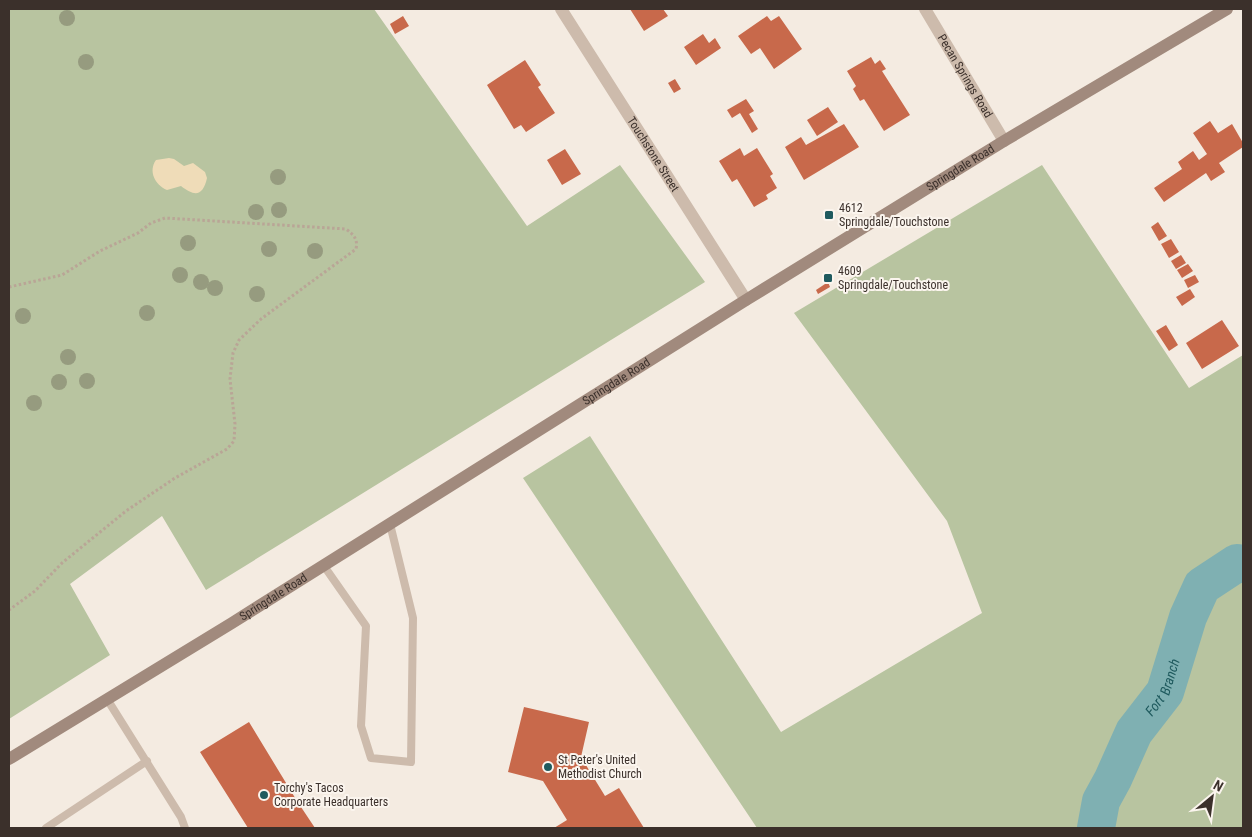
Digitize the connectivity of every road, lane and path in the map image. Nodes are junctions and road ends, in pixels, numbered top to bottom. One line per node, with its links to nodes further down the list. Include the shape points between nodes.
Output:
1 (561, 9): 6 (street, Touchstone Street)
2 (925, 9): 4 (street, Pecan Springs Road)
3 (1226, 9): 4 (main road, Springdale Road)
4 (1004, 141): 6 (main road, Springdale Road)
5 (9, 287): 9 (path, via 62,274 165,218 346,229 354,235 357,244 356,249 261,319 239,340 233,353 230,380 234,441 227,449 126,511)
6 (746, 300): 7 (main road, Springdale Road)
7 (390, 524): 8 (main road, Springdale Road); 8 (lane, via 413,618 411,762 371,758 361,726 366,626)
8 (324, 566): 10 (main road, Springdale Road)
9 (9, 610)
10 (107, 699): 11 (main road, Springdale Road); 12 (lane)
11 (9, 759)
12 (147, 761): 13 (lane); 14 (lane)
13 (46, 828)
14 (185, 828)

